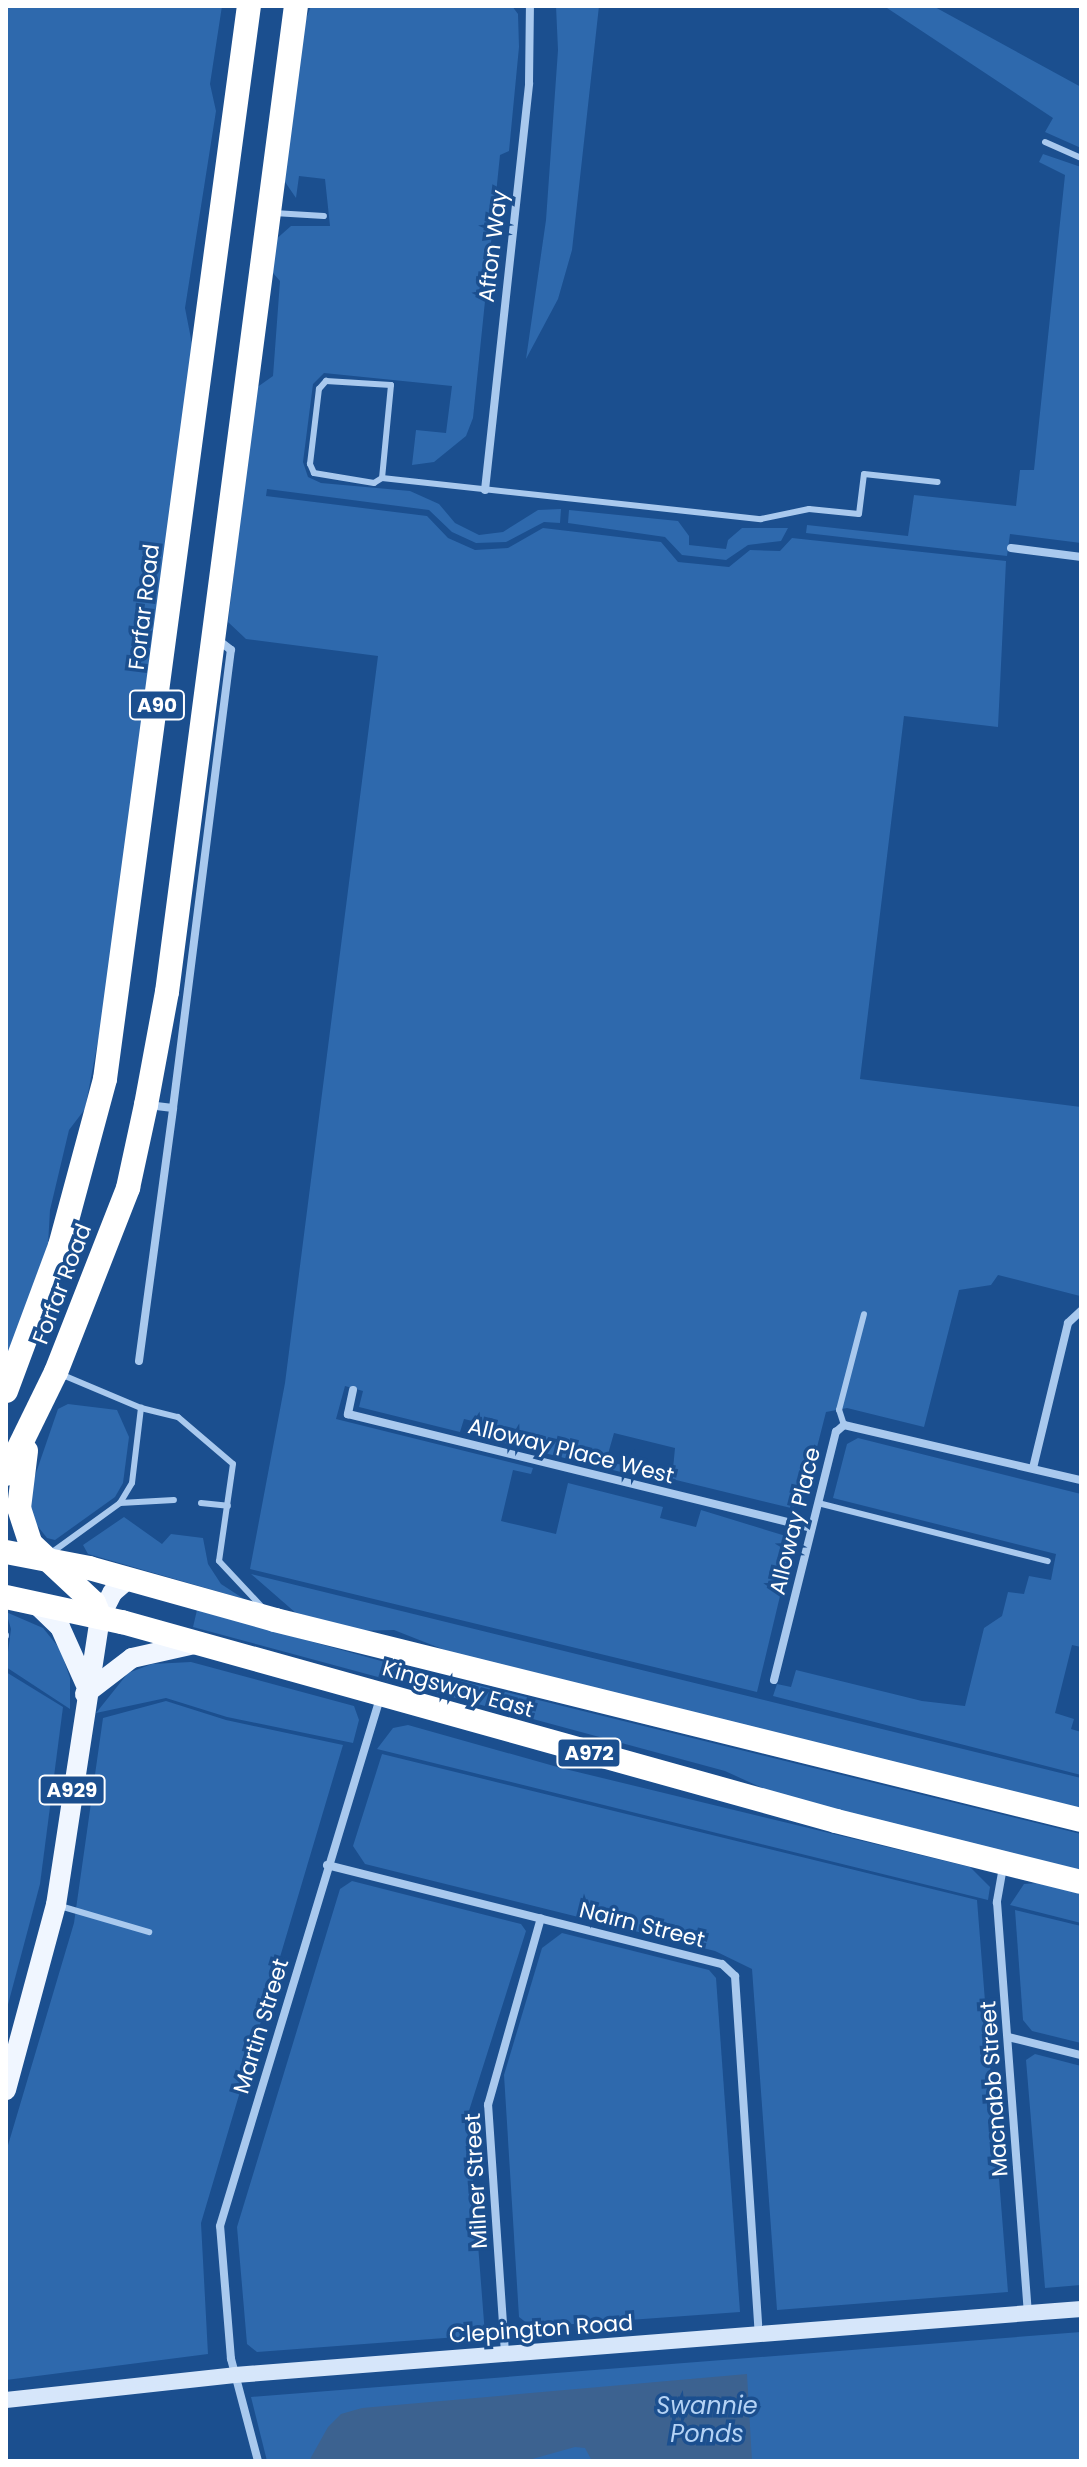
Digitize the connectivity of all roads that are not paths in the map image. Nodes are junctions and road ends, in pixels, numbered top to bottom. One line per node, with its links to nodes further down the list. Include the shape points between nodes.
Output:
1 (249, 6): 21 (highway, Forfar Road / A90, via 105,1079 60,1246)
2 (296, 6): 6 (highway, Forfar Road / A90)
3 (530, 6): 10 (street, Afton Way, via 529,83)
4 (1045, 142): 5 (lane)
5 (1081, 158)
6 (266, 213): 7 (lane); 13 (highway, Forfar Road / A90)
7 (324, 216)
8 (382, 478): 8 (lane, via 391,385 326,381 319,389 310,464 324,478 374,483); 10 (lane)
9 (938, 482): 10 (lane, via 864,474 859,514 809,509 761,519)
10 (485, 490)
11 (1011, 548): 12 (street)
12 (1081, 557)
13 (211, 635): 14 (highway, Forfar Road / A90, via 167,992); 15 (street, via 231,650)
14 (146, 1105): 15 (street); 19 (highway, Forfar Road / A90, via 128,1188)
15 (173, 1108): 18 (street)
16 (1081, 1311): 25 (street, via 1068,1323)
17 (864, 1314): 23 (lane, via 839,1410)
18 (139, 1361)
19 (56, 1372): 22 (lane); 24 (highway, Forfar Road / A90)
20 (353, 1390): 33 (street, Alloway Place West, via 348,1414)
21 (6, 1391)
22 (141, 1408): 29 (lane, via 132,1483); 32 (lane, via 178,1417 233,1464)
23 (844, 1425): 25 (street, Alloway Place); 31 (street, Alloway Place, via 836,1432)
24 (29, 1432): 26 (highway, Forfar Road / A90); 35 (highway, A90, via 19,1508 31,1544)
25 (1033, 1468): 27 (street, Alloway Place)
26 (6, 1474)
27 (1081, 1480)
28 (174, 1500): 29 (lane)
29 (120, 1503): 35 (lane)
30 (201, 1503): 32 (lane)
31 (818, 1503): 33 (street, Alloway Place); 36 (lane)
32 (228, 1506): 42 (lane, via 219,1561)
33 (811, 1528): 44 (street, Alloway Place)
34 (6, 1552): 35 (highway, Kingsway East / A972)
35 (43, 1559): 37 (highway, Kingsway East / A972); 41 (highway, via 94,1603)
36 (1048, 1561)
37 (128, 1579): 41 (main road, A929, via 113,1592); 42 (highway, Kingsway East / A972)
38 (6, 1586): 40 (highway)
39 (6, 1597): 40 (highway, Kingsway East / A972)
40 (35, 1603): 41 (highway, Kingsway East / A972); 45 (main road, via 60,1627)
41 (100, 1617): 43 (highway, Kingsway East / A972); 45 (main road, A929)
42 (275, 1620): 47 (highway, Kingsway East / A972)
43 (198, 1643): 45 (main road, via 132,1658); 46 (highway, Kingsway East / A972)
44 (774, 1680)
45 (86, 1689): 51 (main road, A929)
46 (382, 1694): 48 (highway, Kingsway East / A972); 49 (street, Martin Street)
47 (1081, 1820)
48 (1004, 1863): 50 (highway, Kingsway East / A972); 54 (street, Macnabb Street, via 997,1902)
49 (327, 1865): 52 (street, Nairn Street); 61 (street, Martin Street, via 220,2226)
50 (1081, 1882)
51 (58, 1896): 53 (lane); 56 (main road, A929)
52 (541, 1918): 59 (street, Nairn Street, via 722,1964 735,1976); 60 (street, Milner Street, via 488,2105)
53 (149, 1932)
54 (1008, 2037): 55 (street); 58 (street, Macnabb Street)
55 (1081, 2055)
56 (6, 2090)
57 (1081, 2309): 58 (street, Clepington Road)
58 (1028, 2313): 59 (street, Clepington Road)
59 (759, 2334): 60 (street, Clepington Road)
60 (505, 2354): 61 (street, Clepington Road)
61 (235, 2375): 62 (street, Clepington Road); 63 (street, Martin Street)
62 (6, 2400)
63 (258, 2461)

